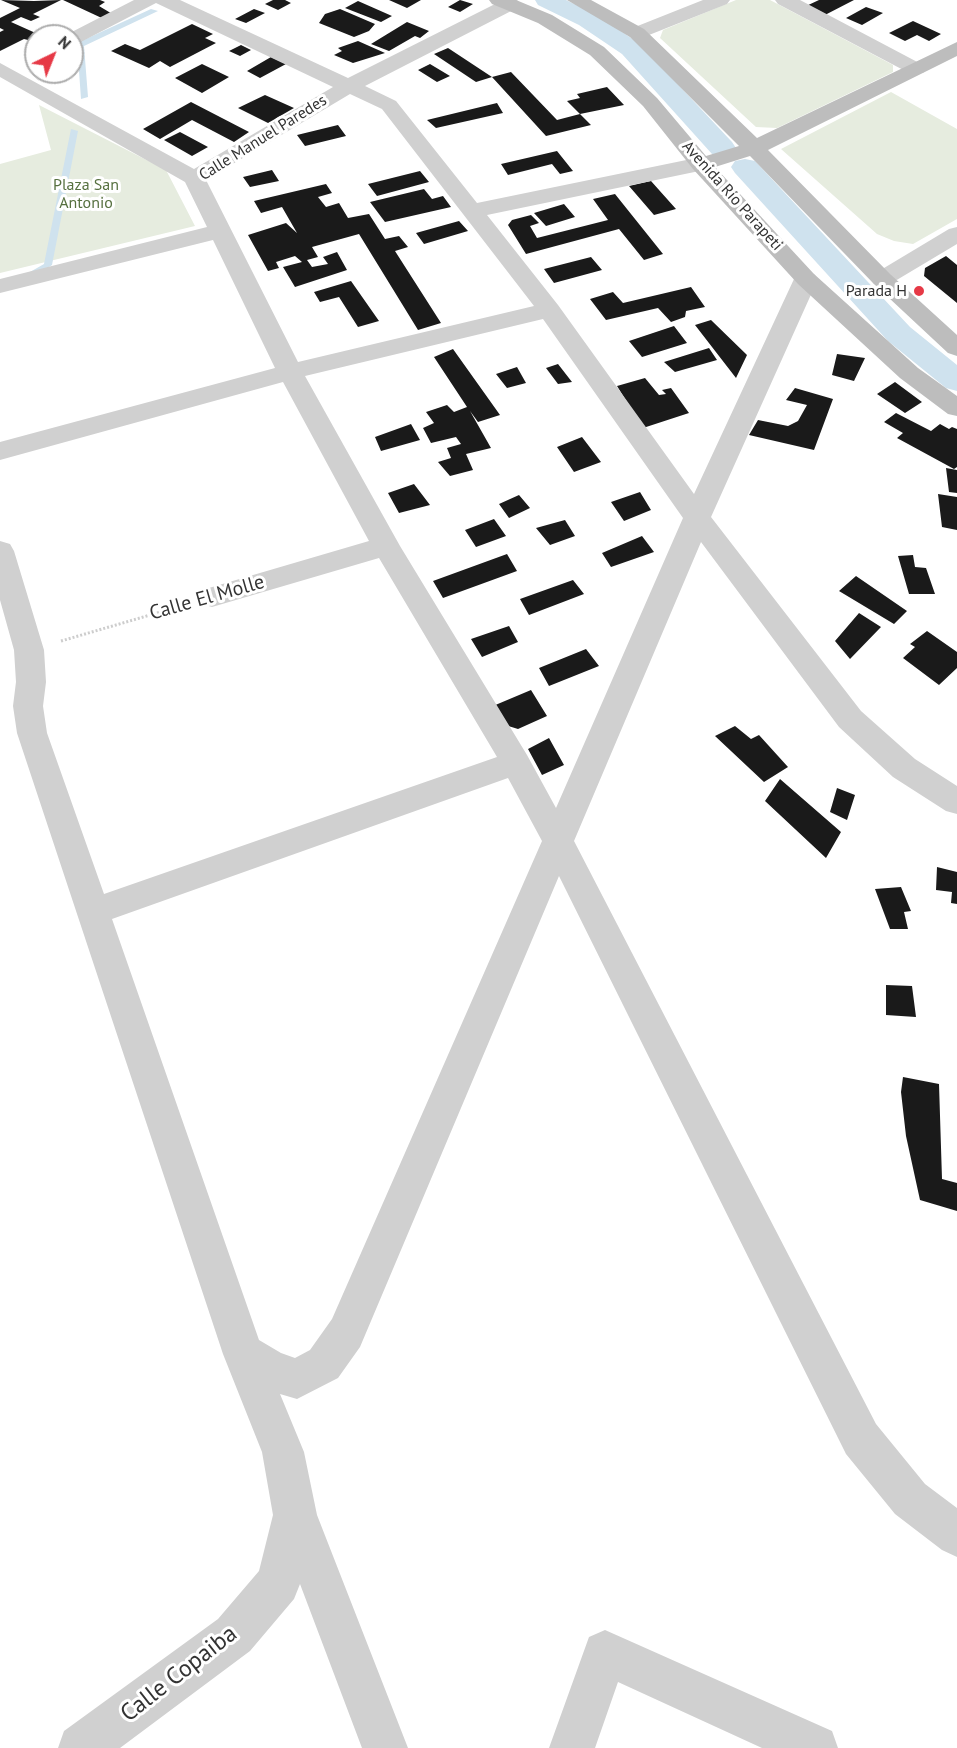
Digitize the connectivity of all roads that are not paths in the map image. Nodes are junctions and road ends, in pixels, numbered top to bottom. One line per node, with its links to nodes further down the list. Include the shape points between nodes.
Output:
1 (149, 0): 7 (street)
2 (164, 0): 13 (street)
3 (577, 0): 8 (main road)
4 (720, 0): 8 (street)
5 (785, 0): 11 (street)
6 (504, 2): 13 (street, Calle Manuel Paredes); 15 (main road, Avenida Río Parapeti, via 545,19 597,51 650,102)
7 (84, 33)
8 (637, 33): 14 (main road)
9 (957, 48): 11 (main road)
10 (24, 64): 12 (street)
11 (916, 69): 14 (main road)
12 (2, 73): 16 (street)
13 (349, 86): 16 (street, Calle Manuel Paredes); 17 (street, via 389,105)
14 (754, 148): 15 (main road); 21 (main road)
15 (701, 164): 17 (street); 20 (main road, Avenida Río Parapeti)
16 (194, 178): 18 (street, Calle Manuel Paredes)
17 (472, 211): 23 (street)
18 (220, 231): 22 (street); 25 (street, Calle Manuel Paredes)
19 (957, 234): 21 (street)
20 (806, 279): 26 (main road, Avenida Río Parapeti, via 909,373); 28 (street)
21 (882, 279): 24 (main road)
22 (0, 286)
23 (549, 310): 25 (street); 28 (street)
24 (957, 348)
25 (290, 372): 27 (street); 29 (street, Calle Manuel Paredes)
26 (957, 408)
27 (0, 451)
28 (697, 518): 33 (street, via 850,719 904,768); 34 (street)
29 (386, 546): 31 (street, Calle El Molle); 32 (street, Calle Manuel Paredes)
30 (0, 551): 35 (street, Calle Copaiba, via 29,650 32,682 28,706 32,733)
31 (212, 597)
32 (516, 763): 34 (street, Calle Manuel Paredes); 35 (street)
33 (957, 802)
34 (558, 841): 36 (street, via 346,1333 324,1364 297,1379 272,1371); 38 (street, Calle Manuel Paredes, via 861,1439 910,1499)
35 (93, 912): 36 (street, Calle Copaiba)
36 (243, 1354): 37 (street, Calle Copaiba, via 283,1452)
37 (295, 1515): 39 (street, Calle Copaiba, via 278,1583 234,1635); 40 (street)
38 (957, 1535)
39 (81, 1748)
40 (385, 1748)
41 (572, 1748): 42 (street, via 605,1653)
42 (815, 1748)

